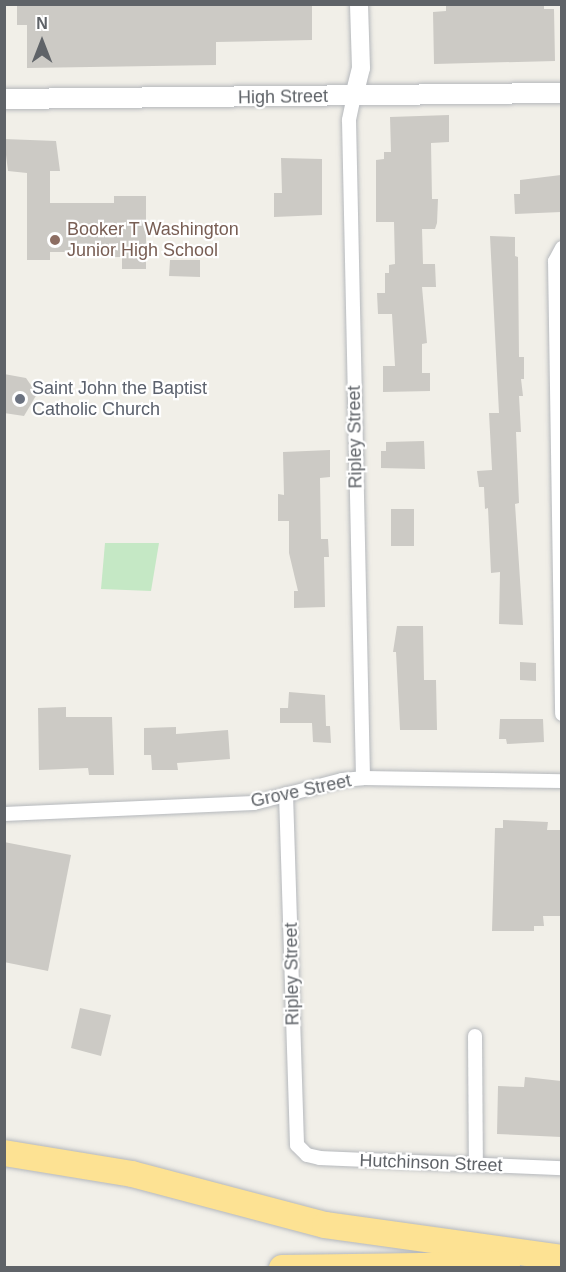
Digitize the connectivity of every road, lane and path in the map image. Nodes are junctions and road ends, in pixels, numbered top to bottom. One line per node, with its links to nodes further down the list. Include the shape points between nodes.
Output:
1 (359, 4): 3 (street, via 361,68)
2 (561, 93): 3 (main road, High Street)
3 (354, 96): 4 (main road, High Street); 8 (street, Ripley Street, via 349,120)
4 (4, 99)
5 (559, 250): 6 (street)
6 (561, 714)
7 (561, 776): 9 (street)
8 (363, 778): 9 (street, Grove Street); 10 (street, Grove Street)
9 (561, 781)
10 (286, 794): 11 (street, Grove Street, via 254,803); 13 (street, Ripley Street, via 295,1135)
11 (4, 814)
12 (475, 1036): 15 (street)
13 (302, 1152): 15 (street, Hutchinson Street, via 320,1158)
14 (5, 1153): 17 (highway, via 132,1174 325,1225)
15 (476, 1164): 16 (street, Hutchinson Street)
16 (561, 1168)
17 (561, 1258)
18 (561, 1264): 19 (highway)
19 (282, 1268)

